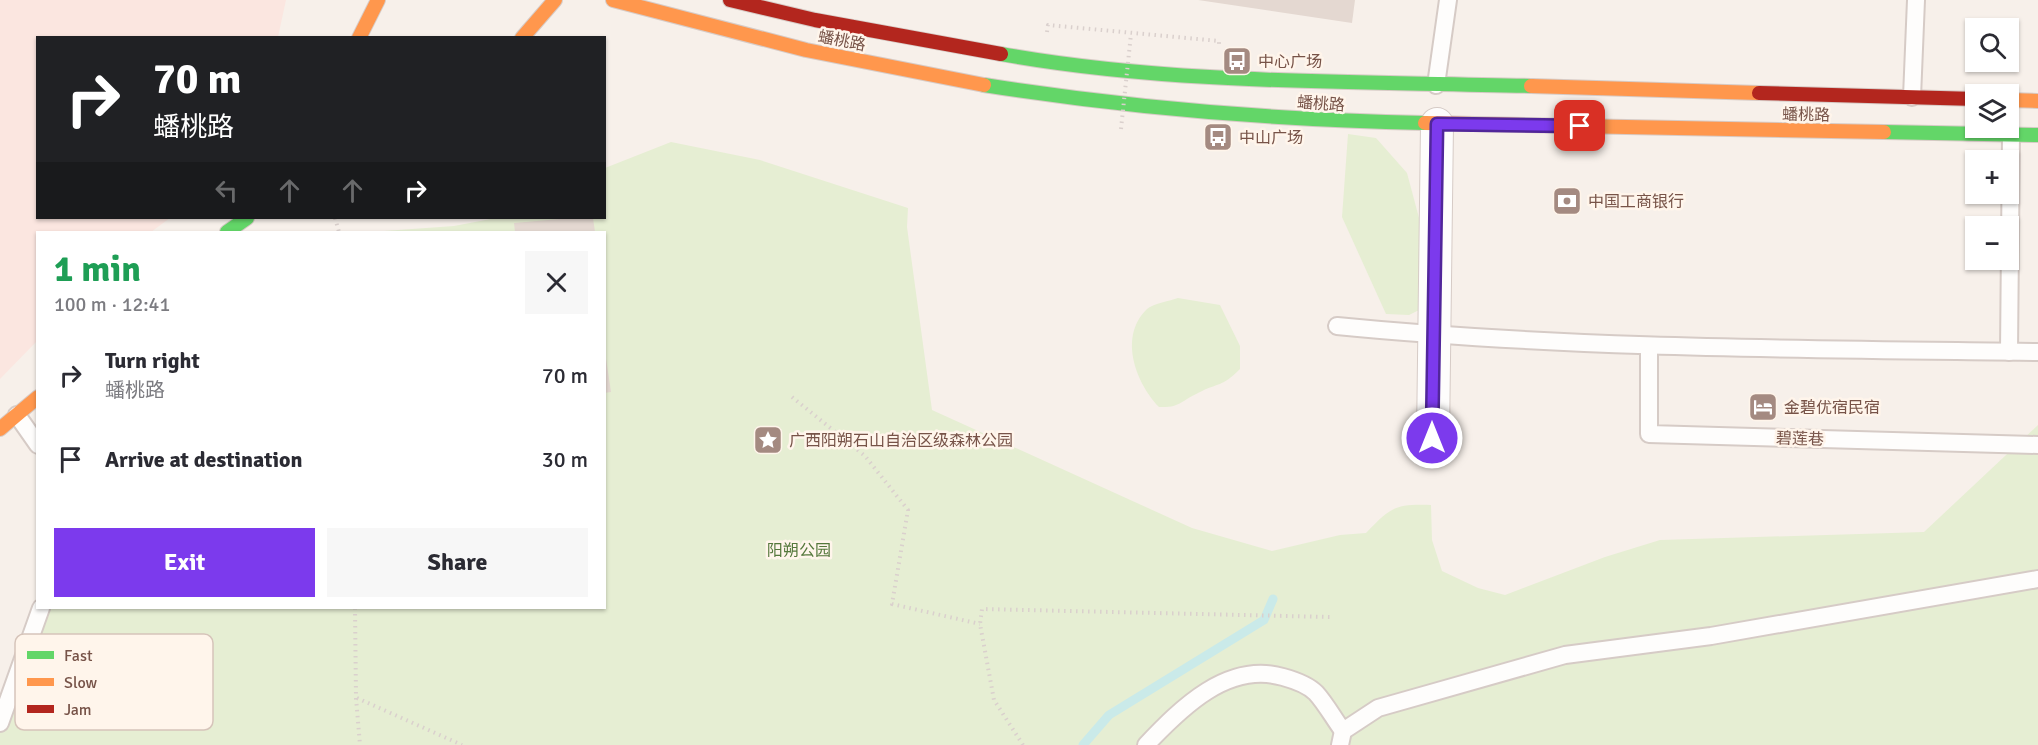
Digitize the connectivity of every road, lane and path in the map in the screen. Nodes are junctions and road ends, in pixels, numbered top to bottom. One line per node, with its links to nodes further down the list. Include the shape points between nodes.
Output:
1 (378, 0): 8 (main road)
2 (555, 0): 9 (main road)
3 (613, 0): 15 (main road, 蟠桃路, via 806,50 1043,94 1290,117)
4 (730, 0): 10 (main road, 蟠桃路, via 815,20 1044,62 1216,77)
5 (1448, 0): 10 (lane)
6 (1916, 0): 11 (lane)
7 (1131, 34): 16 (path, bridge)
8 (360, 36)
9 (524, 36)
10 (1436, 85): 11 (main road, 蟠桃路)
11 (1912, 97): 12 (main road, 蟠桃路)
12 (1965, 99)
13 (2019, 100): 14 (main road)
14 (2038, 101)
15 (1437, 124): 17 (main road, 蟠桃路); 24 (street)
16 (1121, 129)
17 (1965, 133)
18 (2019, 134): 19 (main road, 蟠桃路)
19 (2038, 135)
20 (2011, 138): 26 (lane)
21 (246, 219): 22 (main road)
22 (228, 231)
23 (1337, 326): 24 (lane)
24 (1432, 335): 25 (lane); 32 (street)
25 (1648, 346): 26 (lane); 34 (lane, 碧莲巷, via 1649,434)
26 (2009, 352): 27 (lane)
27 (2038, 352)
28 (792, 397): 41 (path, via 865,456 908,510 892,604)
29 (36, 399): 30 (main road)
30 (17, 415): 31 (main road); 33 (lane)
31 (0, 429)
32 (1432, 438)
33 (36, 442)
34 (2038, 445)
35 (2038, 579): 46 (lane, via 1711,636 1565,655 1378,708)
36 (41, 609): 42 (lane)
37 (351, 609): 39 (path)
38 (355, 609): 39 (path)
39 (355, 614): 44 (path)
40 (1329, 617): 41 (path, via 982,609)
41 (980, 624): 49 (path, via 994,700)
42 (32, 634)
43 (15, 681): 45 (lane)
44 (356, 698): 47 (path); 48 (path)
45 (0, 723)
46 (1341, 738): 50 (lane, via 1315,692 1298,681 1275,675 1245,674 1214,686)
47 (360, 745)
48 (462, 745)
49 (1023, 745)
50 (1146, 745)

